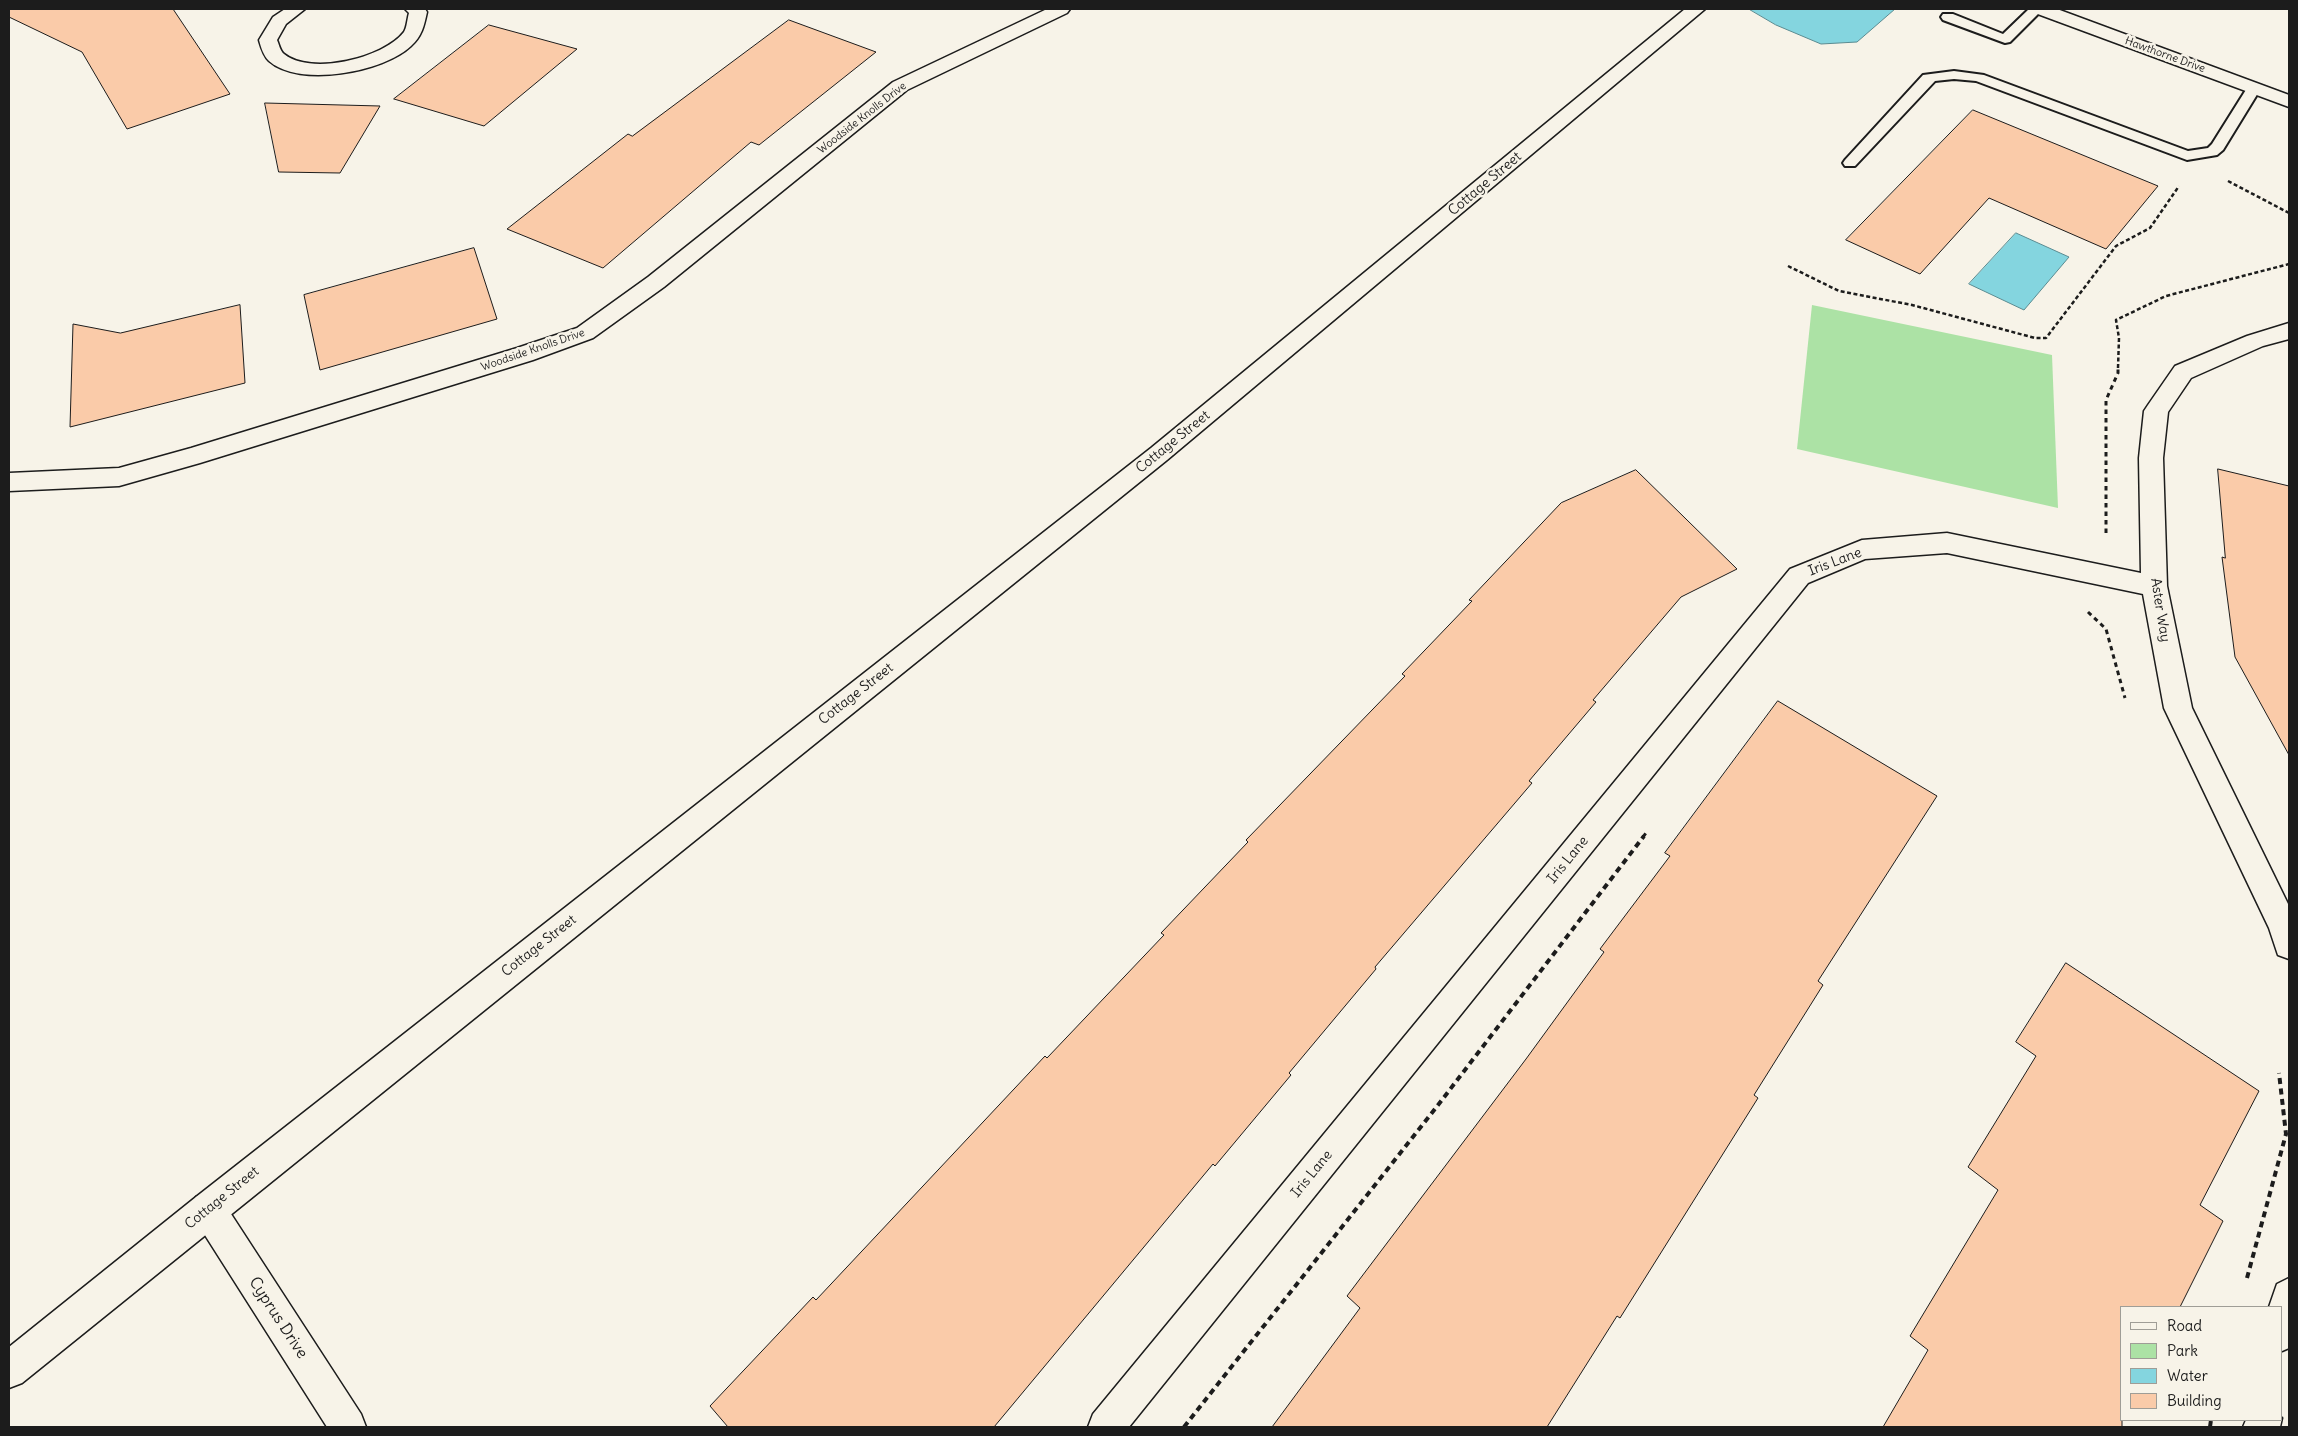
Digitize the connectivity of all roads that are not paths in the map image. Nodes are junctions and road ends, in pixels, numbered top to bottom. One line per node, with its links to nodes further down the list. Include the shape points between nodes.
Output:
1 (414, 9): 6 (street, via 418,12 414,31 400,46 362,63 318,69 289,65 275,57 268,40)
2 (1062, 9): 12 (street, Woodside Knolls Drive, via 900,86 656,282 585,333 202,454 119,477)
3 (1696, 9): 15 (street, Cottage Street, via 1159,454)
4 (2036, 9): 7 (lane, via 2005,39)
5 (2041, 9): 8 (street, Hawthorne Drive)
6 (288, 10)
7 (1948, 17)
8 (2254, 88): 9 (street, Hawthorne Drive); 10 (lane, via 2218,147 2212,152 2187,156 1979,78 1951,74 1938,76 1928,78)
9 (2289, 101)
10 (1850, 162)
11 (2289, 331): 13 (street, Aster Way, via 2255,341 2183,372 2156,411 2151,458)
12 (9, 482)
13 (2154, 586): 14 (street, Aster Way, via 2178,708 2284,927); 20 (street, Iris Lane, via 1946,543 1862,550 1799,576)
14 (2289, 945)
15 (208, 1209): 18 (street, Cottage Street); 19 (street, Cyprus Drive)
16 (2289, 1296): 17 (street)
17 (2283, 1327)
18 (9, 1370)
19 (348, 1427)
20 (1106, 1427)

